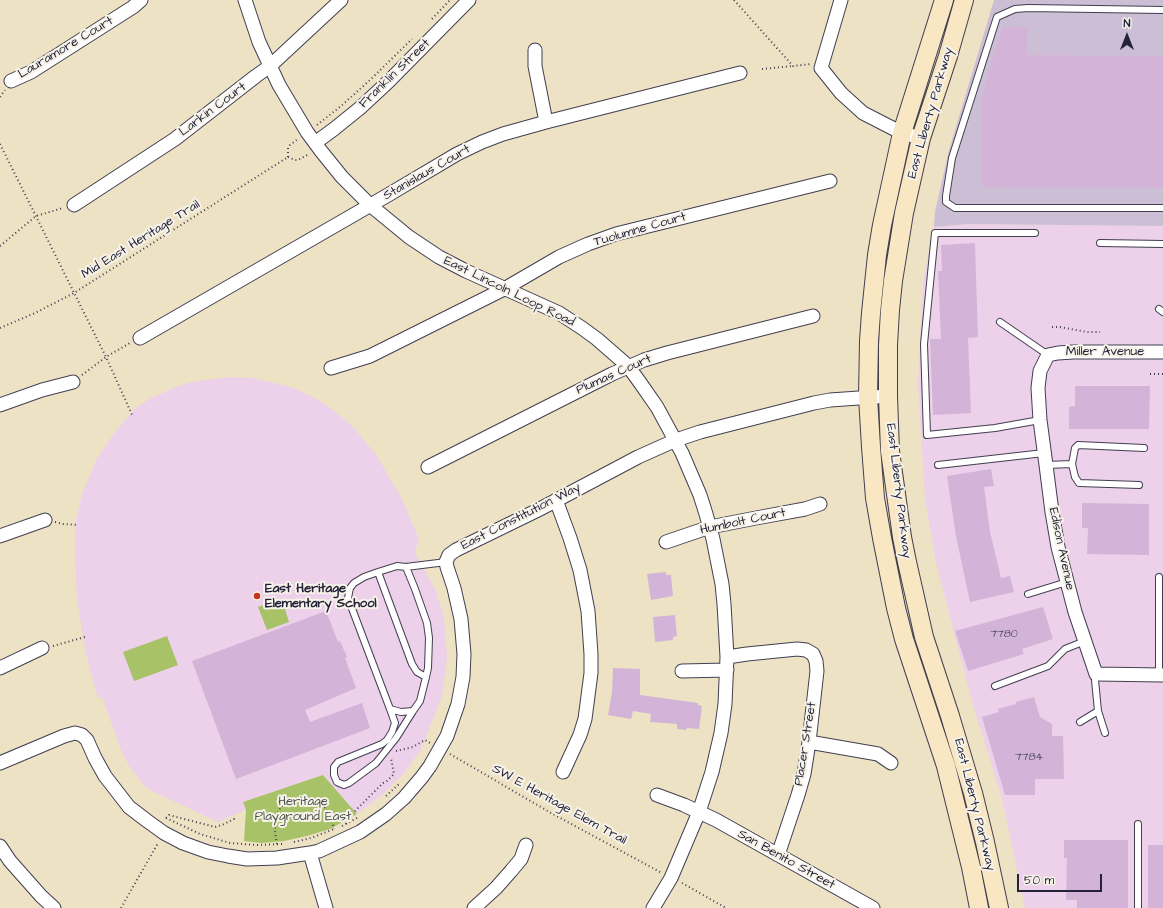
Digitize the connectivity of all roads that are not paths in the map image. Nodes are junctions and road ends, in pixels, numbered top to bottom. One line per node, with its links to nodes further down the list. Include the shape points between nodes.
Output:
1 (141, 0): 12 (street, Lauramore Court, via 31,72)
2 (245, 0): 10 (street, East Lincoln Loop Road)
3 (341, 0): 10 (street, Larkin Court)
4 (469, 0): 16 (street, Franklin Street, via 360,108)
5 (841, 0): 14 (street, via 821,68 841,93 863,113)
6 (944, 0): 14 (street, East Liberty Parkway)
7 (964, 0): 15 (street, East Liberty Parkway)
8 (1163, 10): 20 (lane, via 1028,8 1015,9 997,18 952,158 946,202 955,208)
9 (534, 50): 13 (street)
10 (270, 66): 16 (street, East Lincoln Loop Road); 18 (street, Larkin Court, via 175,138)
11 (740, 73): 13 (street, Stanislaus Court)
12 (11, 81)
13 (546, 122): 19 (street, Stanislaus Court, via 503,134 468,148)
14 (902, 133): 15 (street); 34 (street, East Liberty Parkway, via 877,255 869,341)
15 (921, 138): 33 (street, East Liberty Parkway, via 904,213 893,282 888,345)
16 (310, 146): 19 (street, East Lincoln Loop Road)
17 (830, 181): 24 (street, Tuolumne Court, via 616,234 559,258)
18 (74, 205)
19 (370, 206): 24 (street, East Lincoln Loop Road, via 439,258); 27 (street, Stanislaus Court)
20 (1163, 208)
21 (1035, 233): 36 (lane, via 935,233 924,344 927,435 995,428)
22 (1100, 243): 23 (lane)
23 (1163, 244)
24 (504, 289): 30 (street, East Lincoln Loop Road, via 570,319); 31 (street, Tuolumne Court, via 370,356)
25 (813, 316): 30 (street, Plumas Court, via 667,353)
26 (1000, 322): 29 (lane)
27 (140, 338)
28 (1163, 352): 29 (street, Miller Avenue, via 1073,352)
29 (1048, 355): 36 (street, Edison Avenue, via 1040,371)
30 (628, 366): 37 (street, East Lincoln Loop Road, via 657,407); 42 (street, Plumas Court)
31 (331, 368)
32 (73, 382): 35 (street)
33 (888, 396): 34 (street, East Constitution Way); 87 (street, East Liberty Parkway, via 890,451 906,562 924,637 973,793)
34 (868, 397): 37 (street, East Constitution Way, via 814,403); 86 (street, East Liberty Parkway, via 875,498 894,601 946,766 970,860)
35 (0, 405)
36 (1040, 420): 39 (street, Edison Avenue)
37 (676, 440): 44 (street, East Constitution Way); 47 (street, East Lincoln Loop Road, via 697,488)
38 (1144, 448): 40 (lane, via 1078,446 1075,448)
39 (1045, 459): 40 (lane); 41 (lane); 54 (street, Edison Avenue, via 1057,540)
40 (1072, 464): 43 (lane, via 1079,483)
41 (938, 466)
42 (428, 467)
43 (1139, 485)
44 (556, 500): 50 (street, East Constitution Way, via 456,550 449,555); 73 (street, via 580,570 588,610 592,654 584,723)
45 (820, 504): 47 (street, Humbolt Court)
46 (45, 520): 48 (street)
47 (710, 527): 49 (street, Humbolt Court); 58 (street, East Lincoln Loop Road, via 722,584)
48 (0, 536)
49 (666, 542)
50 (446, 562): 51 (lane); 79 (street, via 461,619 464,654 460,692 447,736 422,777 386,814 360,832)
51 (406, 567): 52 (lane, via 397,566); 63 (lane, via 427,623 429,638)
52 (378, 572): 63 (lane, via 412,664 417,672); 65 (lane, via 354,583 348,598)
53 (1159, 577): 62 (lane)
54 (1067, 582): 55 (lane); 56 (street, Edison Avenue)
55 (1028, 594)
56 (1085, 641): 61 (street, Edison Avenue); 64 (lane, via 1065,649 1048,666)
57 (42, 648): 59 (street)
58 (727, 663): 60 (street); 70 (street, Placer Street, via 747,654 797,649 813,654 817,671); 75 (street, East Lincoln Loop Road, via 721,734)
59 (0, 668)
60 (682, 671)
61 (1096, 674): 62 (street); 67 (lane)
62 (1161, 675)
63 (426, 677): 66 (lane, via 420,701)
64 (995, 686)
65 (390, 709): 66 (lane, via 401,712); 66 (lane, via 395,723 388,740 338,762 334,767 337,782 349,783 376,763)
66 (413, 711)
67 (1098, 711): 68 (lane); 69 (lane)
68 (1080, 722)
69 (1105, 733)
70 (809, 742): 72 (street, via 878,754); 80 (street, Placer Street, via 804,774)
71 (0, 763): 79 (street, via 64,736 75,733 82,735 105,776 129,807 183,843 208,852 242,858 277,858)
72 (891, 763)
73 (563, 772)
74 (657, 795): 75 (street, San Benito Street)
75 (699, 812): 80 (street, San Benito Street); 84 (street, East Lincoln Loop Road, via 671,878)
76 (1138, 824): 88 (lane)
77 (526, 845): 83 (street, via 511,871)
78 (0, 846): 81 (street)
79 (310, 853): 82 (street)
80 (778, 855): 85 (street, San Benito Street)
81 (54, 908)
82 (326, 908)
83 (474, 908)
84 (653, 908)
85 (873, 908)
86 (979, 908)
87 (999, 908)
88 (1138, 908)

